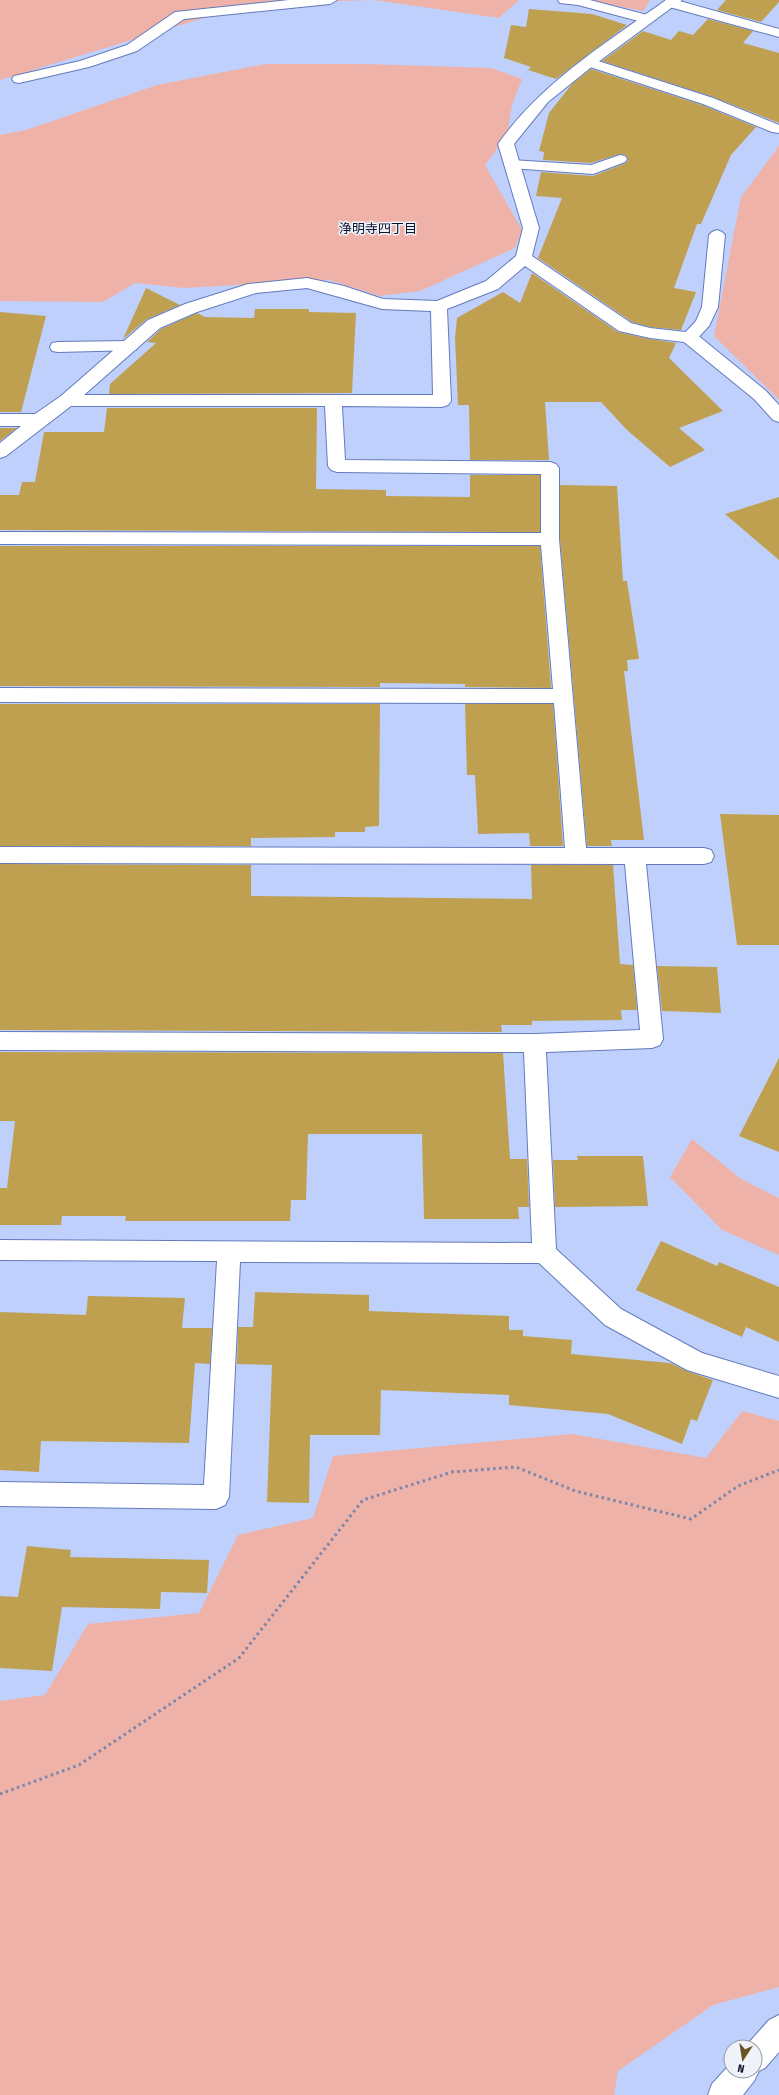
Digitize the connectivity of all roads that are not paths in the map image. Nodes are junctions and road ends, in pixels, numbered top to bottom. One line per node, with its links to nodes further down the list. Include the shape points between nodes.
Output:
1 (330, 0): 7 (lane, via 180,15 132,48 84,64)
2 (565, 0): 4 (lane)
3 (673, 1): 4 (street); 5 (lane)
4 (646, 19): 6 (street)
5 (779, 33)
6 (589, 62): 8 (lane, via 708,101); 10 (street, via 543,99 506,144)
7 (19, 79)
8 (777, 129)
9 (620, 159): 10 (lane, via 593,170)
10 (511, 164): 12 (street, via 531,228)
11 (716, 235): 14 (lane, via 710,307 703,323)
12 (524, 258): 13 (street, via 492,285); 14 (street, via 625,327 650,333)
13 (439, 306): 16 (street, via 382,304 307,283 254,288 191,308 154,324); 18 (street, via 442,401)
14 (689, 337): 19 (street, via 760,395)
15 (58, 346): 16 (lane)
16 (130, 346): 17 (street)
17 (67, 400): 18 (street); 21 (street)
18 (333, 402): 24 (street, via 337,466 550,468)
19 (779, 416)
20 (0, 420): 21 (street)
21 (39, 420): 22 (street)
22 (0, 452)
23 (0, 538): 24 (street)
24 (550, 539): 26 (street)
25 (0, 695): 26 (street)
26 (562, 696): 28 (street)
27 (0, 855): 28 (street)
28 (576, 856): 29 (street)
29 (635, 856): 30 (street); 32 (street, via 652,1039)
30 (704, 856)
31 (0, 1041): 32 (street)
32 (535, 1043): 35 (street)
33 (0, 1250): 34 (street)
34 (229, 1251): 35 (street); 37 (street, via 216,1497)
35 (544, 1253): 36 (street, via 613,1317 696,1362)
36 (779, 1387)
37 (0, 1494)
38 (779, 2030): 39 (street)
39 (763, 2049)
40 (737, 2079): 41 (street)
41 (723, 2095)

